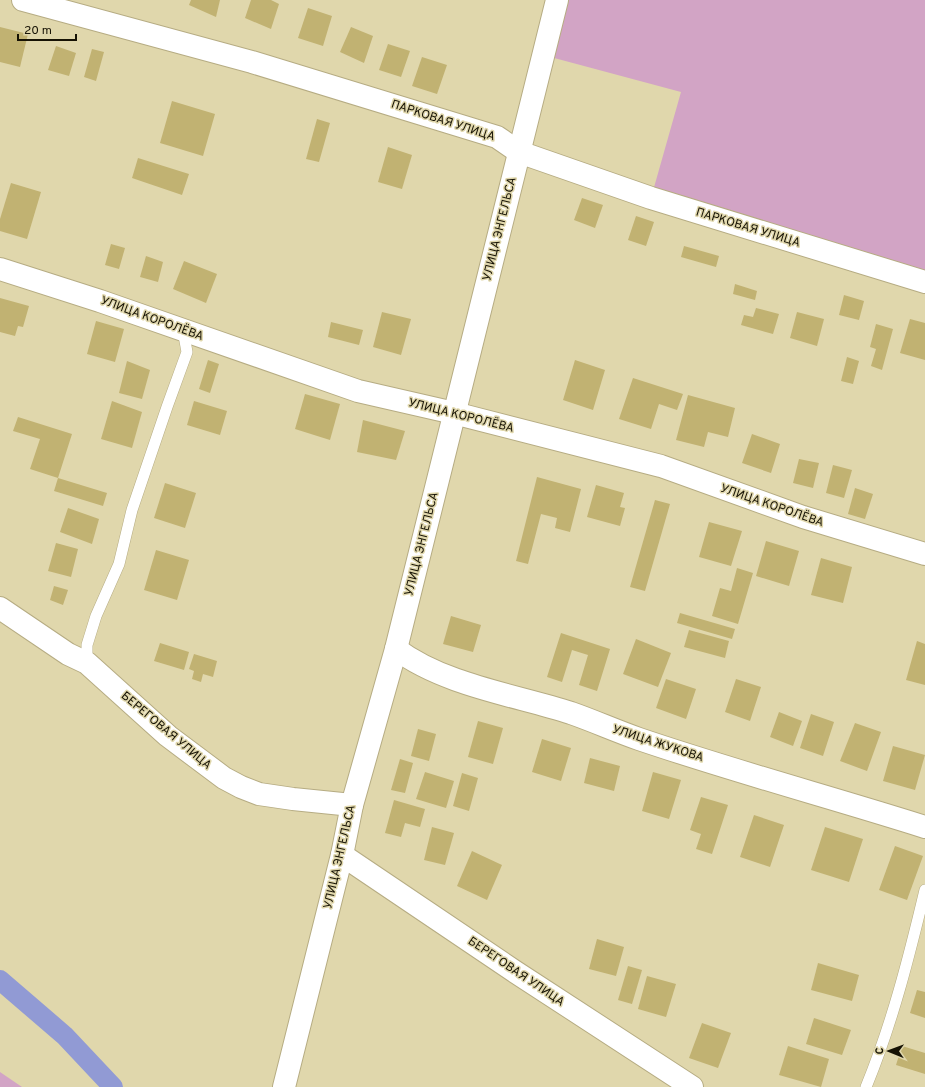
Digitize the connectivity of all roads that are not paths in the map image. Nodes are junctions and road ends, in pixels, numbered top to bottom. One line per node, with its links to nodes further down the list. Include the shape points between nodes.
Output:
1 (23, 0): 3 (street, ПАРКОВАЯ УЛИЦА, via 267,66 497,137)
2 (557, 0): 3 (street, УЛИЦА ЭНГЕЛЬСА)
3 (519, 152): 5 (street, ПАРКОВАЯ УЛИЦА, via 651,198); 9 (street, УЛИЦА ЭНГЕЛЬСА)
4 (0, 270): 6 (street, УЛИЦА КОРОЛЁВА)
5 (925, 282)
6 (183, 330): 7 (street, УЛИЦА КОРОЛЁВА); 8 (lane)
7 (210, 340): 8 (lane); 9 (street, УЛИЦА КОРОЛЁВА, via 358,391)
8 (188, 352): 13 (lane, via 132,510 119,564 96,616 87,645)
9 (454, 413): 10 (street, УЛИЦА КОРОЛЁВА, via 661,466 803,517); 12 (street, УЛИЦА ЭНГЕЛЬСА)
10 (925, 554)
11 (0, 608): 13 (street, БЕРЕГОВАЯ УЛИЦА, via 68,654)
12 (396, 649): 14 (street, УЛИЦА ЭНГЕЛЬСА); 15 (street, УЛИЦА ЖУКОВА, via 423,666 464,682 572,714 638,739)
13 (87, 663): 14 (street, БЕРЕГОВАЯ УЛИЦА, via 168,736 224,778 259,794)
14 (352, 805): 16 (street, УЛИЦА ЭНГЕЛЬСА)
15 (925, 827)
16 (342, 855): 18 (street, УЛИЦА ЭНГЕЛЬСА); 19 (street, БЕРЕГОВАЯ УЛИЦА)
17 (925, 890): 20 (lane, via 898,993)
18 (284, 1087)
19 (692, 1087)
20 (866, 1087)

